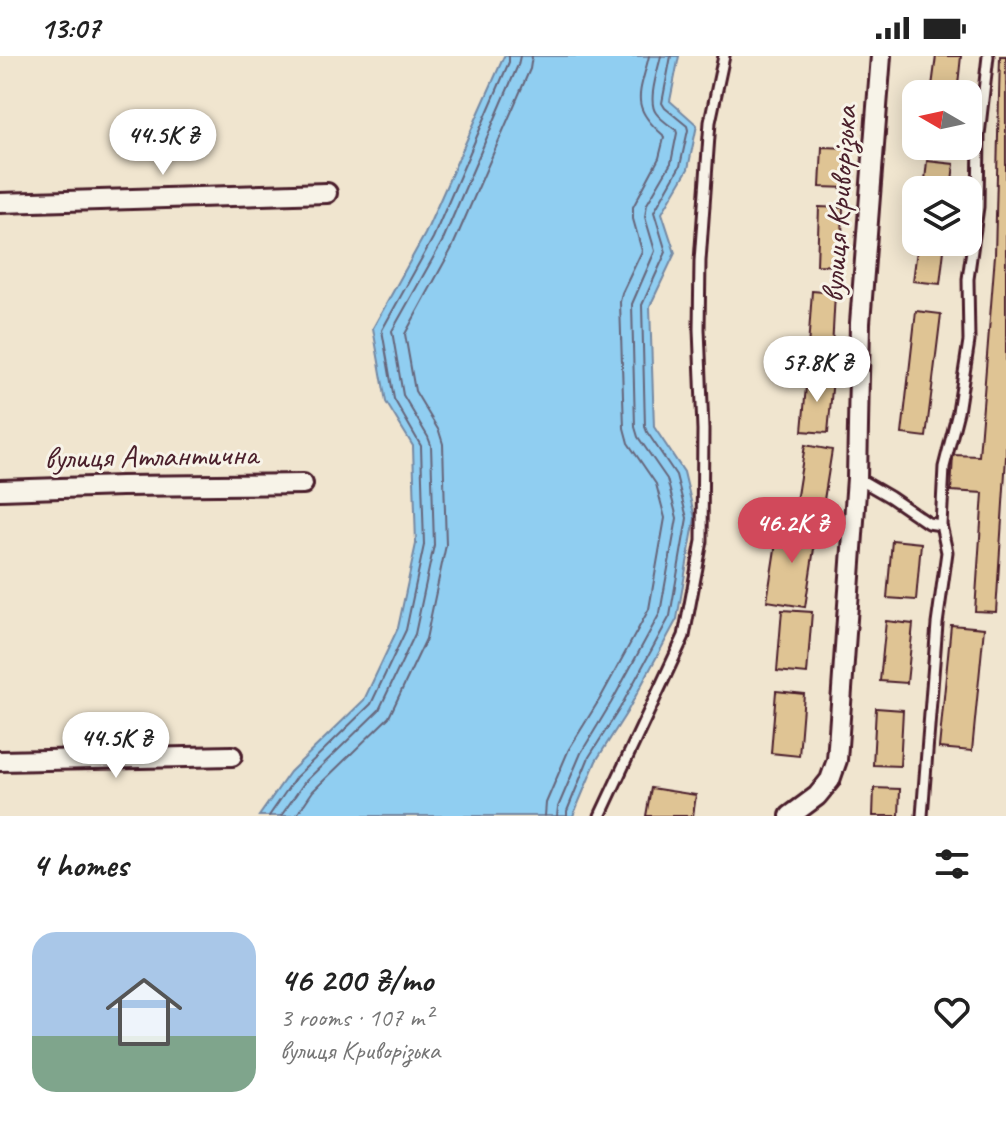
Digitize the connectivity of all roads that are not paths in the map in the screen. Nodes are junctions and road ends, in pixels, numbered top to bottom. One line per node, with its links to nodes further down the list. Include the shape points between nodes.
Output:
1 (724, 56): 12 (lane, via 710,122 700,261 702,541 684,636)
2 (881, 56): 6 (street, вулиця Криворізька, via 860,323)
3 (988, 56): 9 (lane, via 968,279 969,341 944,467)
4 (327, 193): 5 (street)
5 (0, 203)
6 (857, 478): 9 (lane, via 928,523); 13 (street, вулиця Криворізька, via 837,760 817,796)
7 (303, 484): 8 (street, вулиця Атлантична)
8 (0, 490)
9 (941, 525): 14 (lane, via 947,552)
10 (232, 756): 11 (street)
11 (0, 761)
12 (600, 816)
13 (790, 816)
14 (922, 816)

